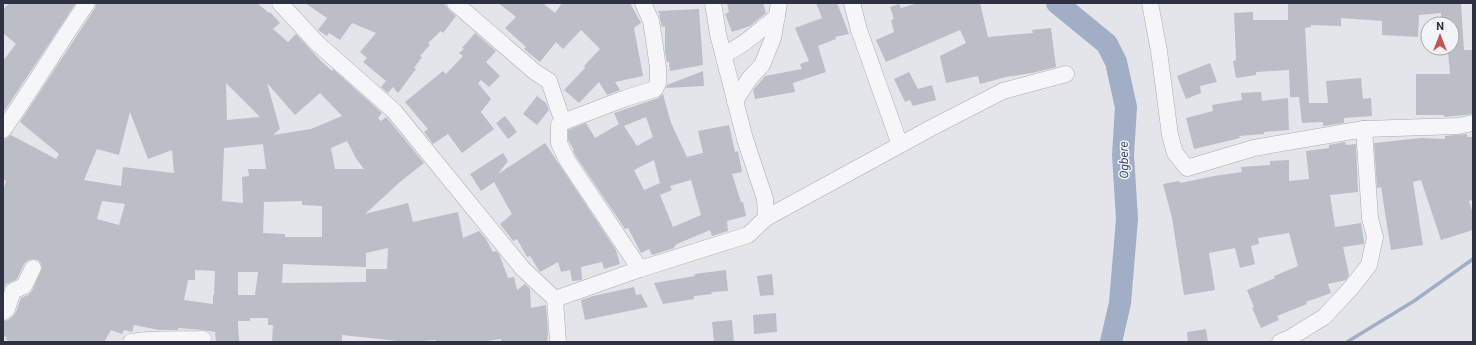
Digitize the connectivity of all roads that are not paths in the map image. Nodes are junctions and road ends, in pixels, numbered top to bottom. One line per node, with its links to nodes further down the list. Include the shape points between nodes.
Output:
1 (86, 3): 15 (street)
2 (280, 3): 20 (street, via 317,43 394,111 523,269)
3 (455, 3): 12 (street, via 535,72 549,81)
4 (643, 3): 12 (street, via 651,20 658,68 658,83 655,89)
5 (713, 3): 9 (street)
6 (852, 3): 16 (street)
7 (1150, 3): 14 (street, via 1170,135 1175,153 1187,168 1254,148)
8 (778, 10): 9 (street, via 744,44); 11 (street, via 773,38 762,65)
9 (724, 54): 11 (street)
10 (1066, 74): 16 (street, via 1003,91)
11 (735, 101): 17 (street, via 765,199)
12 (563, 122): 19 (street, via 558,125 559,143 567,160)
13 (1473, 122): 14 (street, via 1458,126)
14 (1364, 129): 25 (street, via 1370,218 1375,237 1369,265 1324,317)
15 (3, 130)
16 (900, 145): 17 (street)
17 (766, 218): 19 (street, via 748,235)
18 (33, 268): 21 (street, via 24,286 13,291 7,309)
19 (640, 269): 20 (street)
20 (555, 299): 24 (street)
21 (3, 312)
22 (203, 339): 23 (street, via 145,339)
23 (131, 342)
24 (558, 342)
25 (1280, 342)

